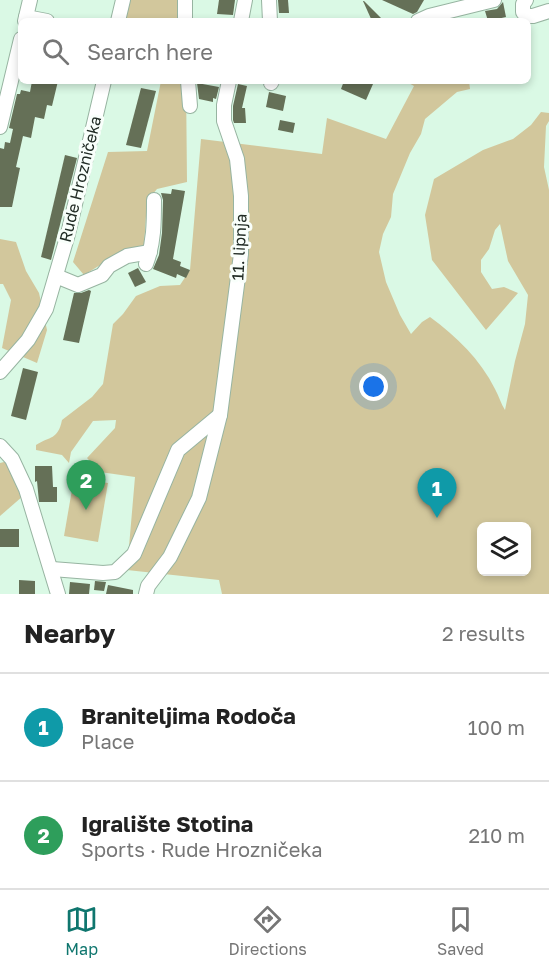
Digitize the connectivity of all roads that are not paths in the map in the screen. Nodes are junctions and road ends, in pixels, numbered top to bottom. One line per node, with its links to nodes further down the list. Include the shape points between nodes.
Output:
1 (30, 0): 9 (street)
2 (123, 0): 10 (street)
3 (185, 0): 11 (street)
4 (245, 0): 12 (street)
5 (269, 0): 13 (street)
6 (494, 0): 14 (street)
7 (526, 0): 8 (street, via 522,12 526,16)
8 (549, 11)
9 (26, 18)
10 (119, 18)
11 (185, 18)
12 (242, 18)
13 (270, 18)
14 (425, 18)
15 (18, 52): 20 (street)
16 (103, 84): 22 (street, Rude Hrozničeka)
17 (188, 84): 19 (street)
18 (228, 84): 24 (street, 11. lipnja, via 224,121 237,159 241,254)
19 (190, 106)
20 (0, 127)
21 (154, 200): 22 (street, via 148,258 127,256 102,275 78,285)
22 (56, 276): 23 (street, Rude Hrozničeka, via 46,309 28,340)
23 (0, 372)
24 (219, 415): 26 (street, via 178,450 134,554 115,572); 28 (street, 11. lipnja, via 199,498 170,557)
25 (0, 446): 26 (street, via 12,459 26,489)
26 (51, 569): 27 (street)
27 (58, 594)
28 (146, 594)

